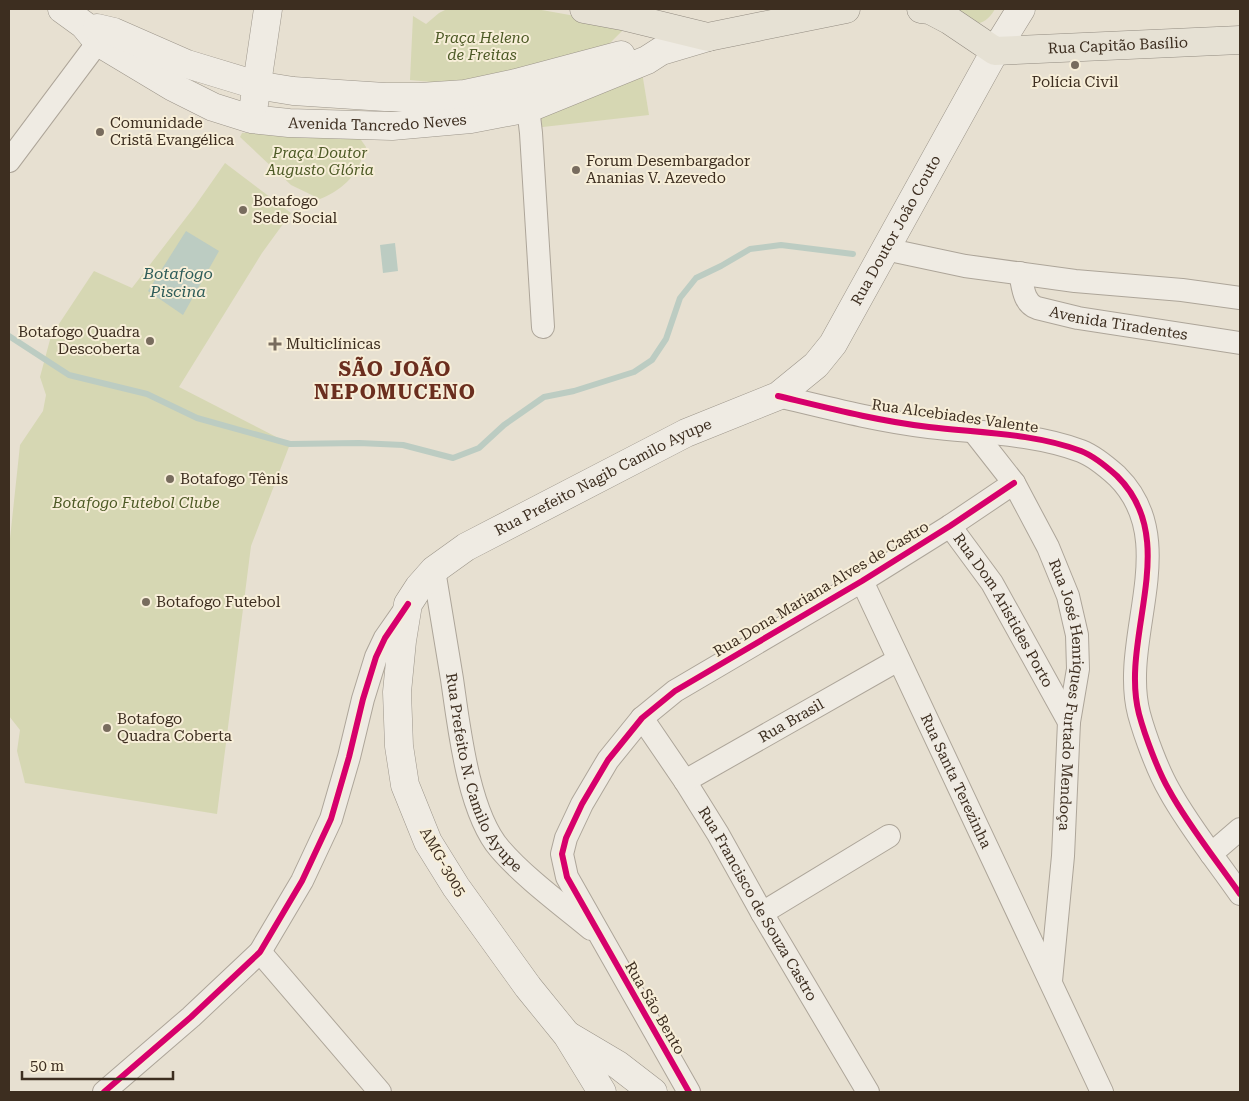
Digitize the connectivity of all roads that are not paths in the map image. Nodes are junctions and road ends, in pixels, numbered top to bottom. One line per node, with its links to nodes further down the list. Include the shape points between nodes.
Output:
1 (62, 9): 7 (main road)
2 (268, 9): 13 (main road)
3 (584, 9): 8 (main road)
4 (846, 9): 8 (main road, Avenida Tancredo Neves)
5 (921, 9): 11 (main road, via 949,20)
6 (1022, 9): 11 (main road, Rua Doutor João Couto)
7 (96, 32): 13 (main road, Avenida Tancredo Neves); 14 (main road, Avenida Tancredo Neves, via 173,87 213,107); 16 (street)
8 (708, 37): 10 (main road, Avenida Tancredo Neves)
9 (1240, 40): 11 (main road, Rua Capitão Basílio)
10 (661, 51): 12 (main road, Avenida Tancredo Neves, via 645,50 609,57); 15 (main road, Avenida Tancredo Neves)
11 (995, 52): 17 (main road, Rua Doutor João Couto)
12 (525, 81): 13 (main road, Avenida Tancredo Neves, via 465,94 420,97 293,91); 15 (street)
13 (256, 85): 14 (main road)
14 (252, 119): 15 (main road, Avenida Tancredo Neves, via 392,126 471,119)
15 (530, 120): 20 (street)
16 (9, 161)
17 (885, 249): 18 (street, via 965,266); 22 (main road, Rua Doutor João Couto, via 833,344 816,365)
18 (1020, 273): 19 (street); 21 (street, Avenida Tiradentes, via 1026,300 1037,308 1078,318)
19 (1240, 298)
20 (543, 327)
21 (1240, 343)
22 (778, 396): 23 (street, Rua Alcebiades Valente, via 867,417); 26 (main road, Rua Prefeito Nagib Camilo Ayupe, via 686,433 466,548)
23 (974, 432): 24 (street, Rua José Henriques Furtado Mendoça); 35 (street, Rua Alcebiades Valente, via 1050,441 1083,452 1108,467 1128,487 1142,512 1148,540 1137,652 1139,713 1168,789)
24 (1014, 483): 25 (street, Rua Dona Mariana Alves de Castro); 31 (street, Rua José Henriques Furtado Mendoça, via 1048,547 1068,596 1077,635 1078,669)
25 (950, 526): 27 (street, Rua Dona Mariana Alves de Castro); 31 (street, Rua Dom Aristides Porto, via 992,583)
26 (434, 570): 28 (main road, AMG-3005); 38 (street, Rua Prefeito N. Camilo Ayupe, via 458,725 474,798 483,822 499,848 558,903)
27 (862, 581): 29 (street, Rua Santa Terezinha); 30 (street, Rua Dona Mariana Alves de Castro, via 676,691)
28 (408, 604): 39 (street, via 376,657 331,819 302,881); 41 (main road, AMG-3005, via 397,692 398,746 405,786 428,842 456,887)
29 (898, 660): 32 (street, Rua Brasil); 40 (street, Rua Santa Terezinha)
30 (642, 718): 32 (street, Rua Francisco de Souza Castro); 38 (street, Rua Dona Mariana Alves de Castro, via 608,760 582,804 562,854 567,877)
31 (1069, 722): 40 (street, Rua José Henriques Furtado Mendoça, via 1063,856)
32 (685, 781): 37 (street, Rua Francisco de Souza Castro)
33 (1240, 829): 35 (street)
34 (889, 836): 37 (street)
35 (1212, 854): 36 (street, Rua Alcebiades Valente)
36 (1240, 894)
37 (762, 913): 47 (street, Rua Francisco de Souza Castro)
38 (600, 936): 46 (street, Rua São Bento)
39 (260, 952): 42 (street); 43 (street)
40 (1051, 981): 48 (street, Rua Santa Terezinha)
41 (567, 1035): 44 (main road, AMG-3005); 45 (main road, via 618,1065)
42 (104, 1092)
43 (380, 1092)
44 (602, 1092)
45 (653, 1092)
46 (689, 1092)
47 (868, 1092)
48 (1102, 1092)

